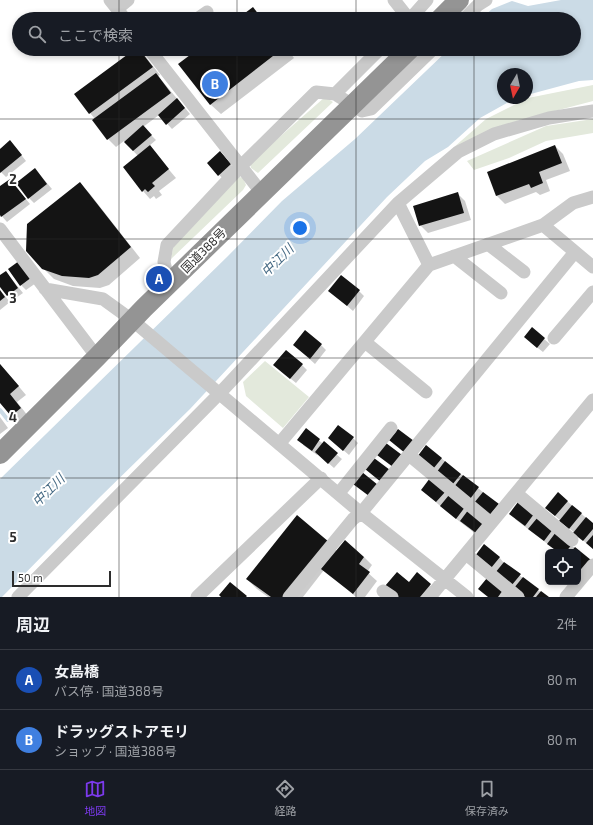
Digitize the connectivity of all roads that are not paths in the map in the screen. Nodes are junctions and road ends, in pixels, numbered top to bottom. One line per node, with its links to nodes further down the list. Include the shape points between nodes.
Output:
1 (128, 0): 6 (street)
2 (394, 0): 7 (street)
3 (427, 0): 8 (street)
4 (460, 0): 9 (highway)
5 (486, 0): 10 (street)
6 (118, 9)
7 (403, 12)
8 (416, 12)
9 (447, 12)
10 (472, 12)
11 (157, 56): 18 (street)
12 (373, 56): 15 (street)
13 (403, 56): 16 (highway, 国道388号)
14 (426, 56): 16 (street, via 371,109 362,111)
15 (335, 94): 16 (street); 18 (street, via 316,92)
16 (352, 106): 19 (highway, 国道388号)
17 (593, 112): 21 (street, via 549,118 494,134 458,152)
18 (241, 166): 19 (street); 30 (street, via 167,245 164,262)
19 (261, 192): 30 (highway, 国道388号)
20 (593, 198): 22 (street, via 573,203)
21 (398, 203): 27 (street); 38 (street)
22 (542, 225): 24 (street); 25 (street)
23 (0, 229): 31 (street)
24 (488, 244): 26 (street); 29 (street)
25 (575, 252): 28 (street); 44 (street)
26 (454, 256): 27 (street); 33 (street)
27 (429, 265): 36 (street)
28 (593, 267)
29 (524, 272)
30 (169, 283): 34 (highway, 国道388号)
31 (45, 288): 34 (street, via 103,298); 37 (street)
32 (593, 292): 35 (street)
33 (501, 293)
34 (137, 325): 37 (highway, 国道388号); 38 (street)
35 (554, 338)
36 (364, 342): 39 (street); 42 (street)
37 (97, 357): 43 (highway, 国道388号)
38 (216, 391): 42 (street); 56 (street)
39 (426, 392)
40 (593, 400): 47 (street)
41 (392, 428): 46 (street)
42 (280, 444): 45 (street)
43 (0, 454)
44 (408, 455): 48 (street); 49 (street)
45 (321, 478): 46 (street); 57 (street)
46 (339, 493): 48 (street)
47 (516, 493): 49 (street); 50 (street)
48 (361, 513): 54 (street); 58 (street, via 353,519)
49 (491, 523): 51 (street)
50 (572, 540)
51 (466, 554): 54 (street); 61 (street)
52 (593, 565): 53 (street)
53 (581, 576)
54 (445, 578): 59 (street); 60 (street)
55 (574, 585): 62 (street)
56 (18, 597)
57 (197, 597)
58 (289, 597)
59 (430, 597)
60 (467, 597)
61 (518, 597)
62 (566, 597)

